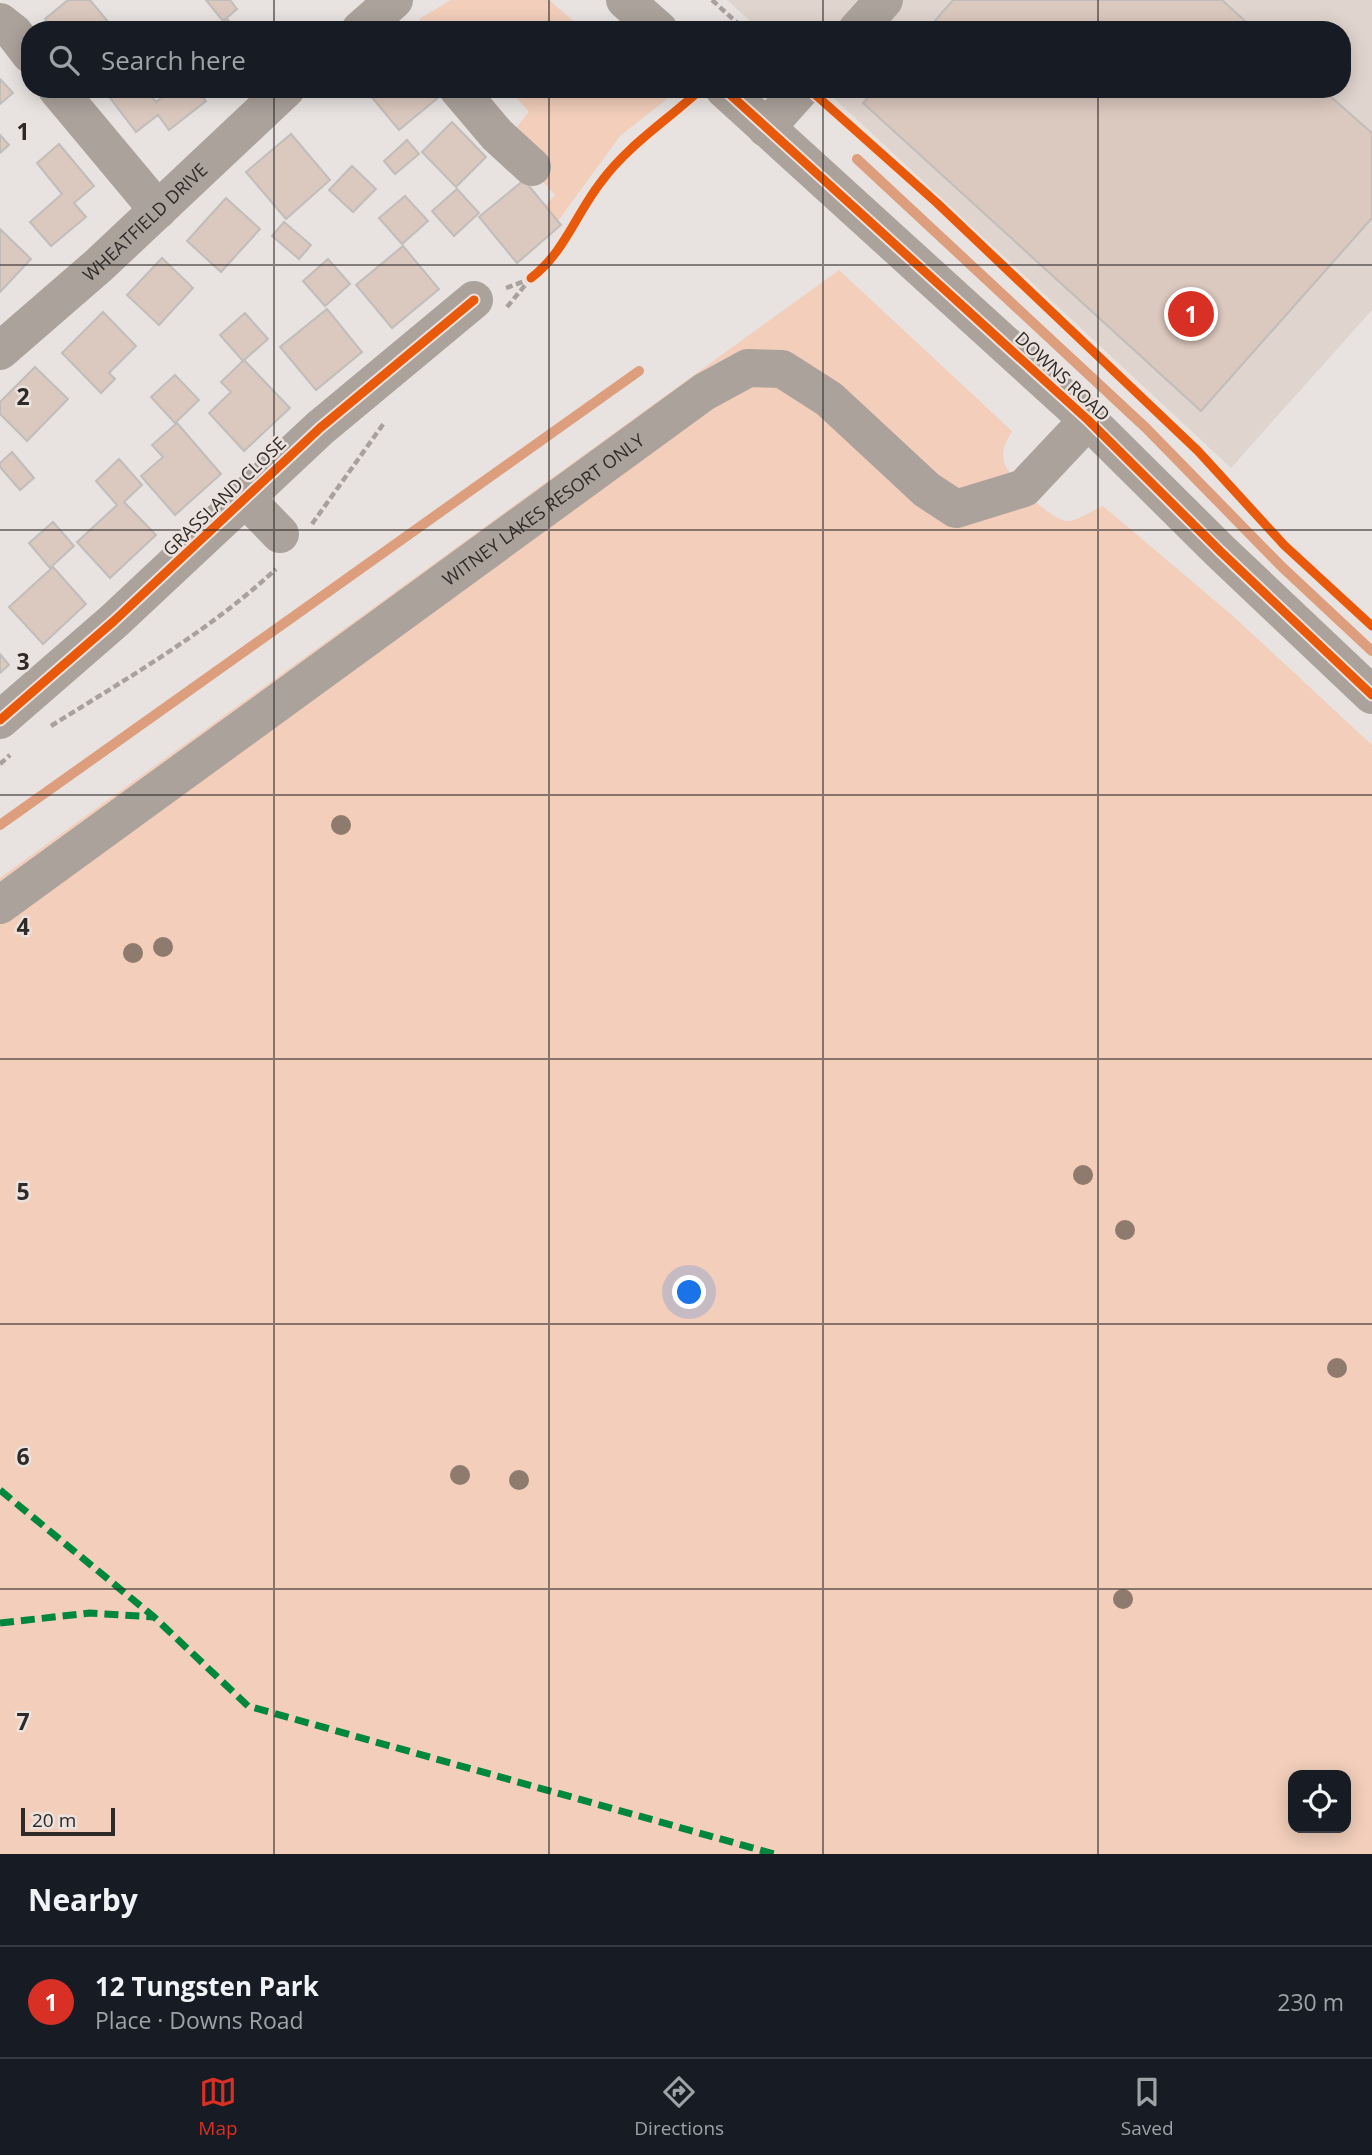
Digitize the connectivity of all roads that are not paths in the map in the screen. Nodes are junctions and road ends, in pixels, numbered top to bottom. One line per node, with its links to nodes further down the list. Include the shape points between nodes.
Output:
1 (625, 0): 3 (street)
2 (884, 0): 4 (street)
3 (649, 21)
4 (865, 21)
5 (0, 22): 6 (street)
6 (21, 42)
7 (65, 98): 14 (street)
8 (276, 98): 14 (street, WHEATFIELD DRIVE)
9 (465, 98): 13 (street, via 496,135)
10 (734, 98): 12 (street, DOWNS ROAD)
11 (793, 98): 12 (street)
12 (766, 128): 17 (street, DOWNS ROAD)
13 (532, 167)
14 (158, 210): 16 (street, WHEATFIELD DRIVE)
15 (474, 300): 18 (street, GRASSLAND CLOSE, via 320,428)
16 (0, 351)
17 (1088, 420): 20 (street, DOWNS ROAD); 22 (street, WITNEY LAKES RESORT ONLY, via 1024,488 956,509 928,490 829,399 782,369 748,368 704,392)
18 (246, 499): 19 (street, GRASSLAND CLOSE); 21 (street, GRASSLAND CLOSE)
19 (280, 534)
20 (1372, 695)
21 (0, 720)
22 (0, 905)

